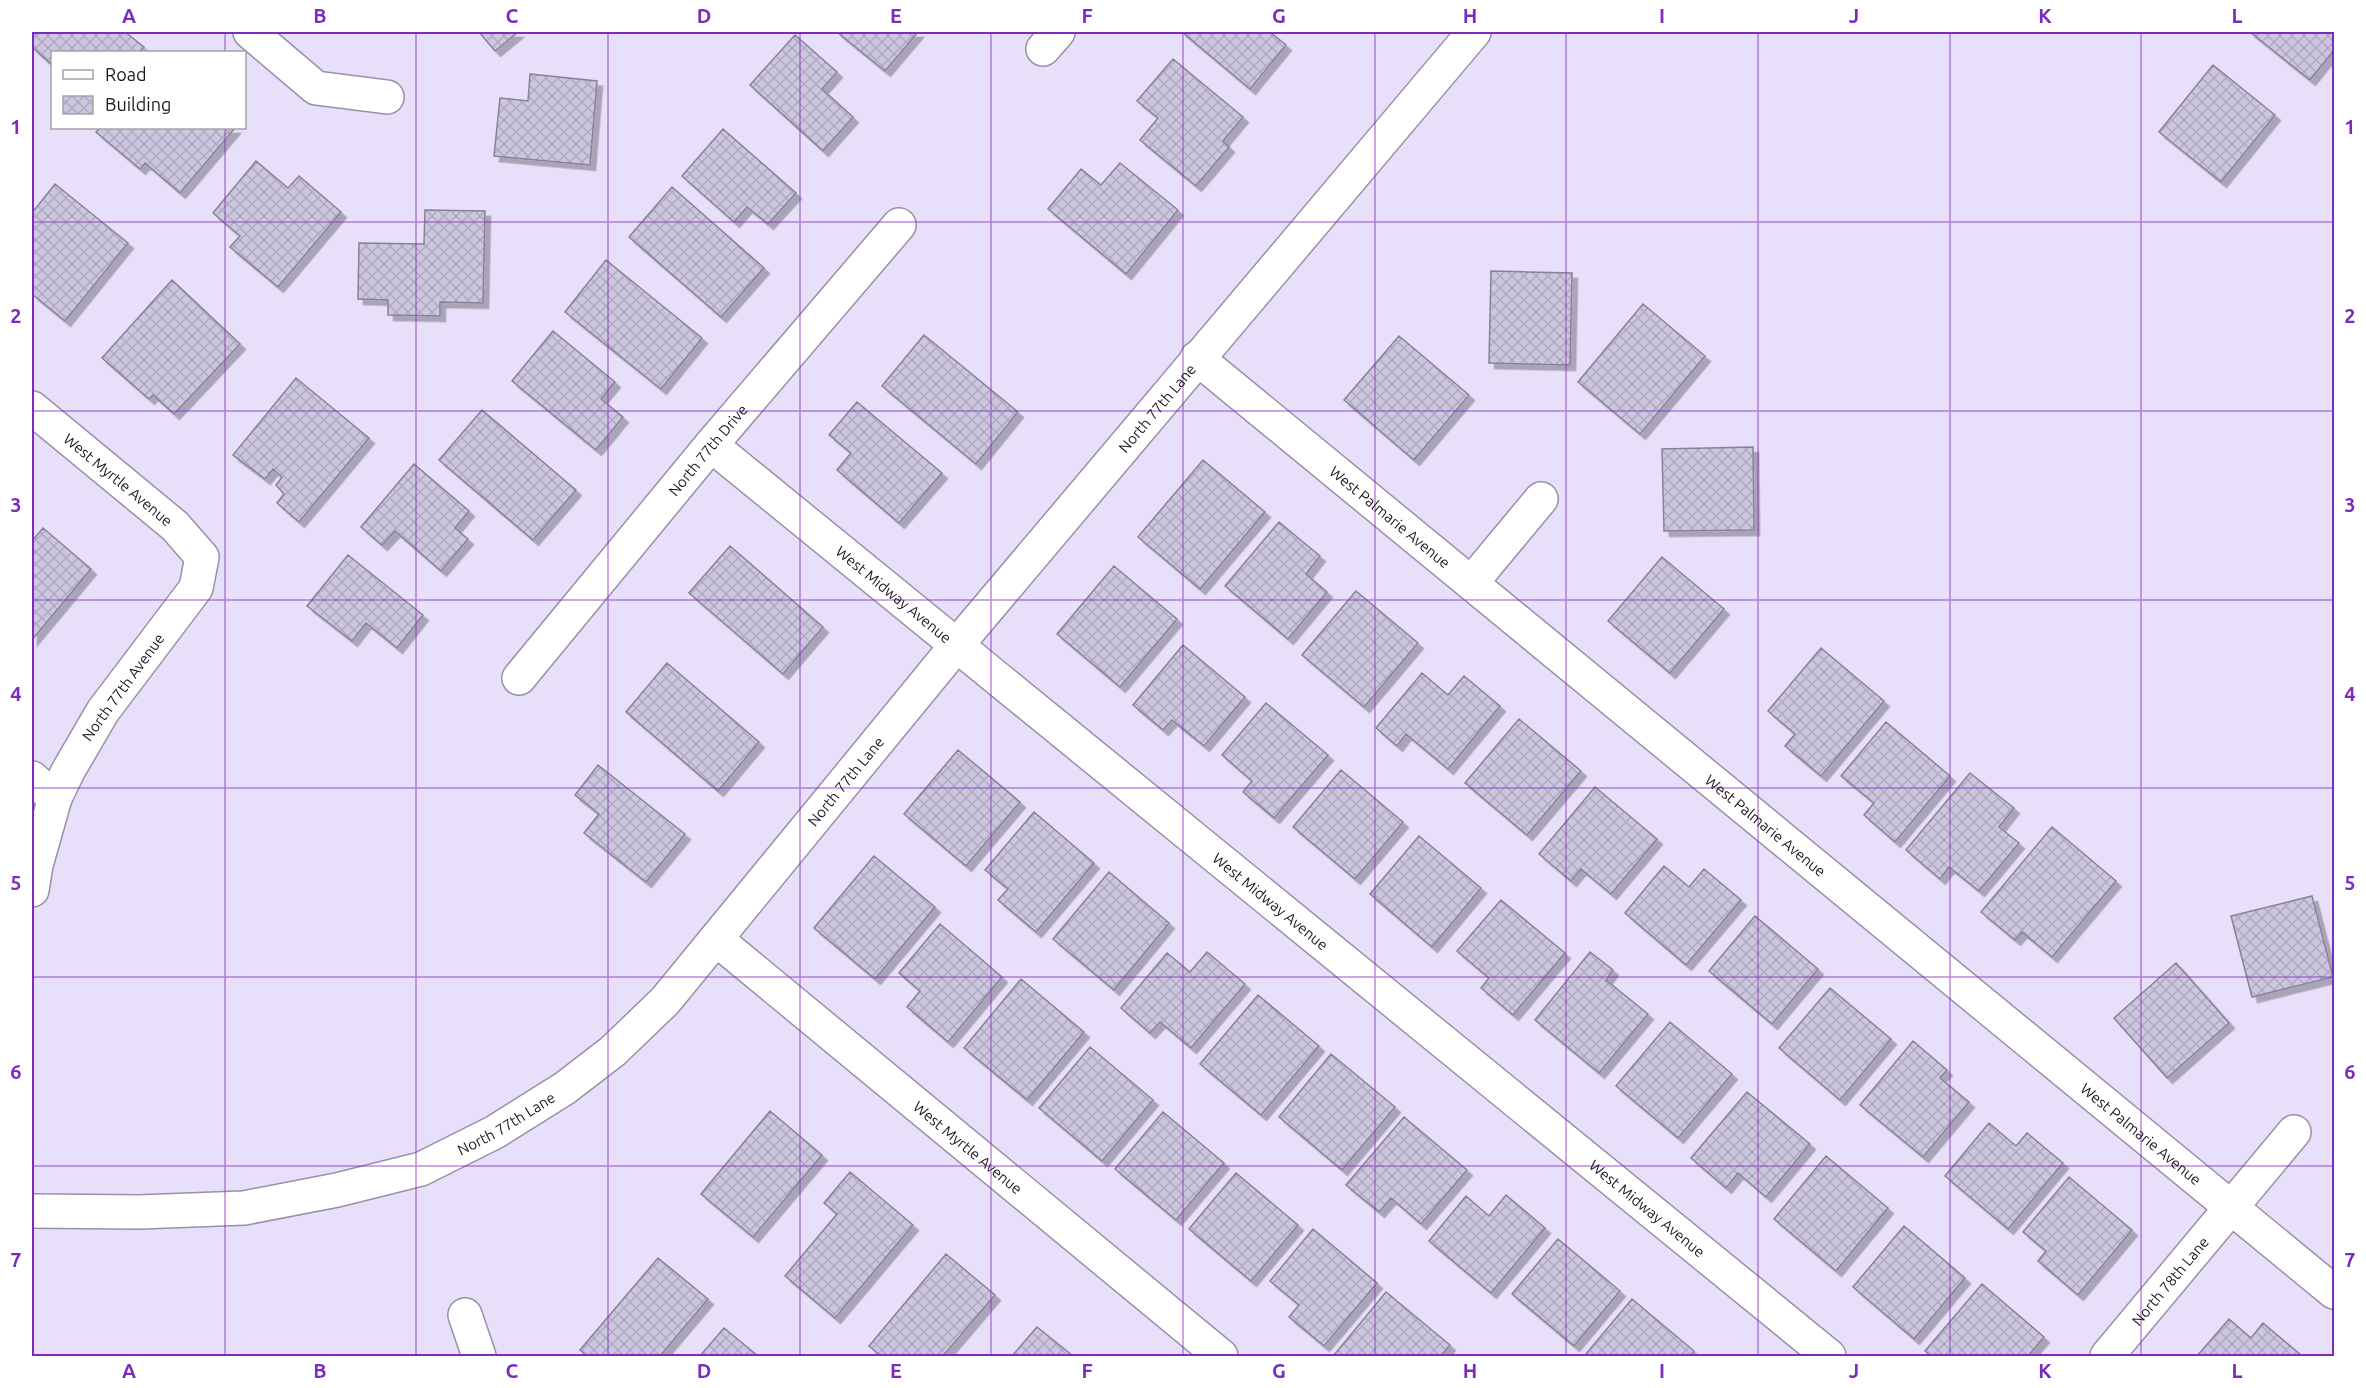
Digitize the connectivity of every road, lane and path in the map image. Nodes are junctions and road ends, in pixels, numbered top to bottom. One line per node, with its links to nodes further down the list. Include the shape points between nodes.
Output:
1 (250, 32): 3 (street, via 316,88)
2 (1474, 32): 5 (street, North 77th Lane)
3 (387, 97)
4 (898, 225): 7 (street, North 77th Drive)
5 (1197, 358): 10 (street, West Palmarie Avenue); 11 (street, North 77th Lane)
6 (32, 408): 9 (street, West Myrtle Avenue, via 175,525)
7 (711, 445): 11 (street, West Midway Avenue); 12 (street, North 77th Drive)
8 (1541, 499): 10 (street)
9 (202, 556): 13 (street, North 77th Avenue, via 196,588)
10 (1472, 582): 17 (street, West Palmarie Avenue)
11 (956, 646): 15 (street, North 77th Lane); 23 (street, West Midway Avenue)
12 (519, 678)
13 (44, 788): 14 (street, North 77th Avenue)
14 (32, 890)
15 (716, 939): 18 (street, North 77th Lane, via 665,1000 614,1051 565,1088 495,1132 421,1169 244,1208); 22 (street, West Myrtle Avenue)
16 (2294, 1132): 17 (street, North 78th Lane)
17 (2231, 1207): 19 (street, West Palmarie Avenue); 24 (street, North 78th Lane)
18 (32, 1211)
19 (2334, 1292)
20 (465, 1315): 21 (street)
21 (479, 1356)
22 (1221, 1356)
23 (1829, 1356)
24 (2107, 1356)

